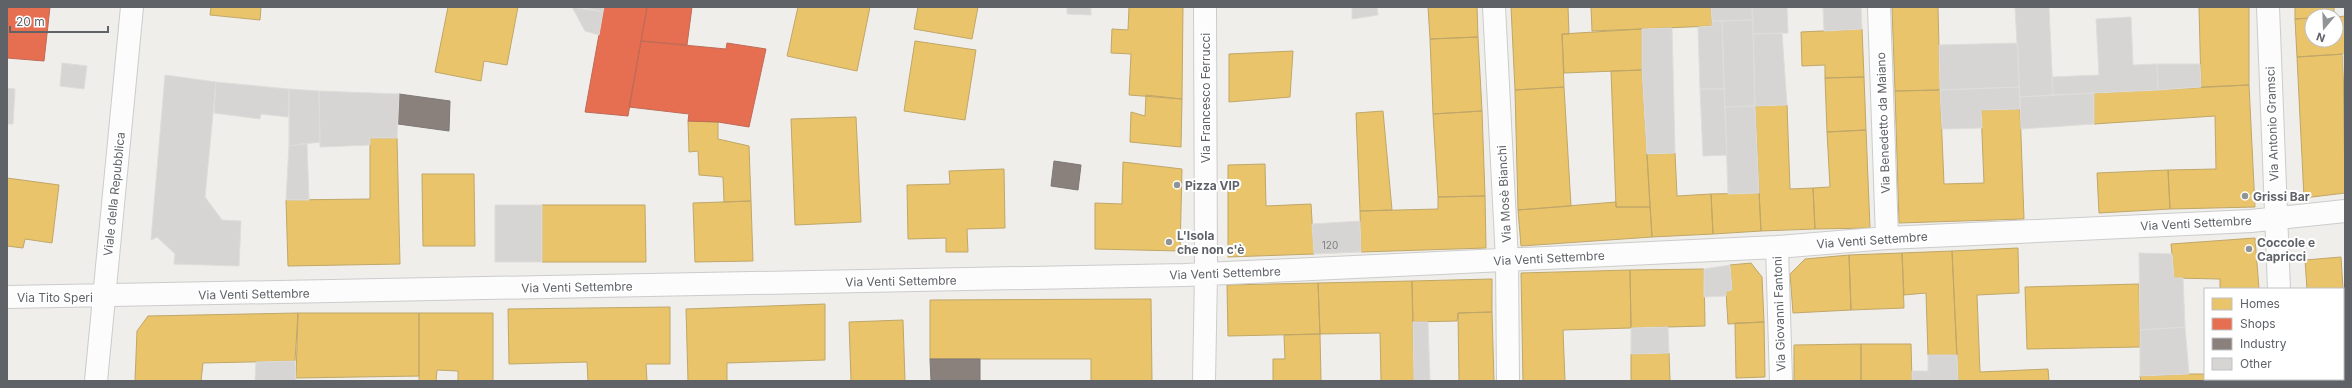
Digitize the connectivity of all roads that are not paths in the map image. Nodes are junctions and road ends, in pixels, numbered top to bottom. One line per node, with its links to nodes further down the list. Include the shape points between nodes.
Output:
1 (132, 7): 14 (street, Viale della Repubblica)
2 (1205, 7): 11 (street, Via Francesco Ferrucci)
3 (1494, 7): 10 (street, Via Mosè Bianchi)
4 (1879, 7): 8 (street, Via Benedetto da Maiano)
5 (2268, 7): 7 (street, Via Antonio Gramsci)
6 (2345, 211): 7 (street, Via Venti Settembre)
7 (2275, 219): 8 (street, Via Venti Settembre); 12 (street, Via Antonio Gramsci)
8 (1887, 238): 9 (street, Via Venti Settembre)
9 (1777, 247): 10 (street, Via Venti Settembre); 18 (street, Via Giovanni Fantoni)
10 (1507, 260): 11 (street, Via Venti Settembre); 17 (street, Via Mosè Bianchi)
11 (1206, 274): 14 (street, Via Venti Settembre); 16 (street, Via Francesco Ferrucci)
12 (2279, 288)
13 (7, 297): 14 (street, Via Tito Speri)
14 (104, 297): 15 (street, Viale della Repubblica)
15 (96, 381)
16 (1204, 381)
17 (1508, 381)
18 (1781, 381)

